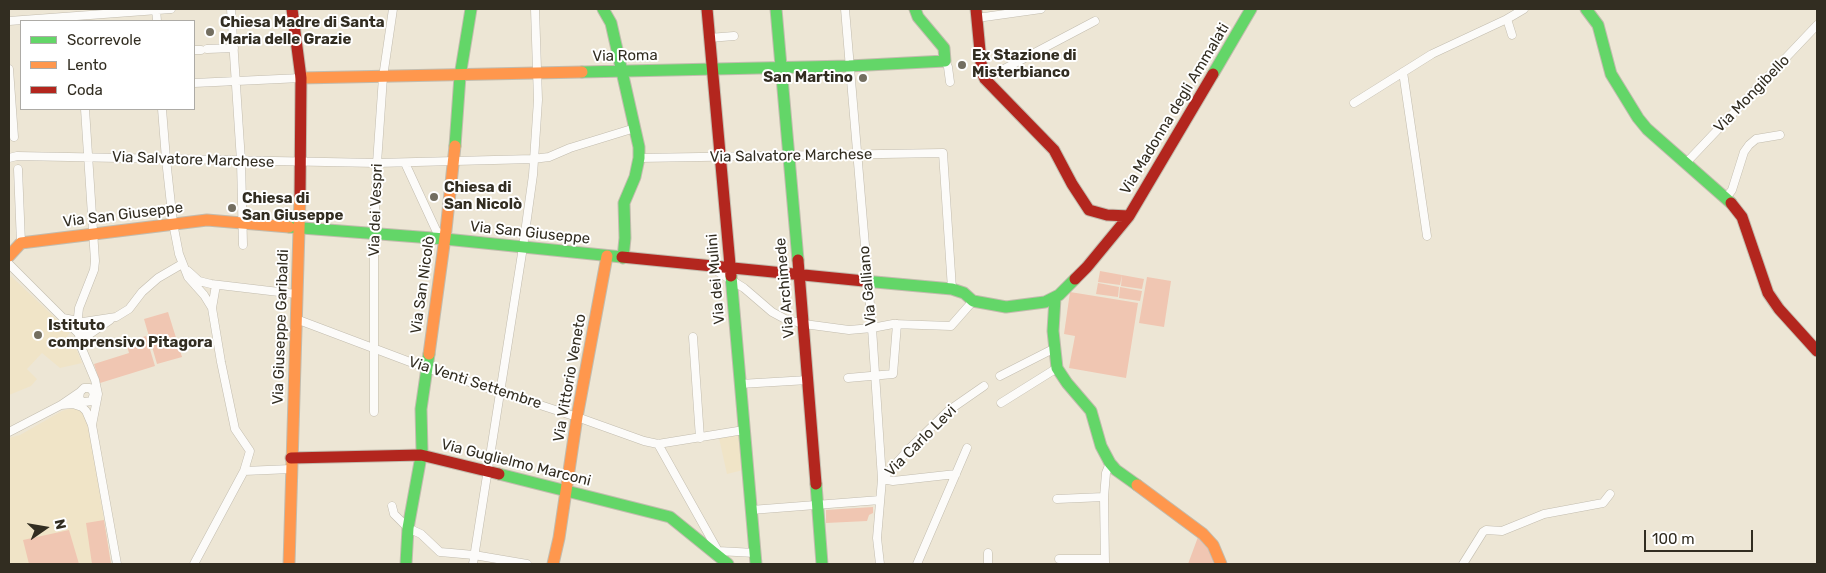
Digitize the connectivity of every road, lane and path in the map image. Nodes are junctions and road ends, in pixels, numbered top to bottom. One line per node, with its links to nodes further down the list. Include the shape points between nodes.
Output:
1 (156, 9): 2 (street); 18 (street)
2 (171, 9)
3 (231, 9): 26 (street)
4 (292, 9): 36 (street)
5 (393, 9): 38 (street, Via dei Vespri)
6 (471, 9): 37 (street, Via San Nicolò)
7 (535, 9): 35 (street)
8 (603, 9): 33 (street, via 611,23)
9 (707, 9): 25 (street, Via dei Mulini)
10 (776, 9): 30 (street, Via Archimede)
11 (845, 9): 29 (street, Via Galliano)
12 (915, 9): 28 (street, via 944,48)
13 (1041, 9): 17 (street)
14 (1251, 9): 66 (street, Via Madonna degli Ammalati)
15 (1524, 9): 19 (street)
16 (1586, 9): 63 (street, via 1598,25 1611,74 1638,118)
17 (977, 13): 39 (street, Via Madonna degli Ammalati)
18 (79, 15): 20 (street)
19 (1508, 19): 24 (street); 34 (street, via 1432,54)
20 (21, 20)
21 (1095, 22): 39 (street)
22 (1817, 25): 63 (street, Via Mongibello)
23 (734, 36): 25 (street)
24 (1512, 36)
25 (709, 38): 32 (street, Via dei Mulini)
26 (234, 48): 27 (street); 40 (street)
27 (201, 50)
28 (942, 62): 29 (street, Via Roma); 41 (street, via 948,66)
29 (850, 66): 30 (street, Via Roma); 50 (street, Via Galliano)
30 (781, 67): 32 (street, Via Roma); 53 (street, Via Archimede)
31 (9, 69): 43 (street)
32 (712, 69): 33 (street, Via Roma); 52 (street, Via dei Mulini)
33 (621, 71): 35 (street, Via Roma); 47 (street)
34 (1403, 72): 44 (street); 72 (street)
35 (538, 73): 37 (street, Via Roma); 57 (street)
36 (304, 74): 38 (street, Via Roma); 40 (street, via 288,79); 60 (street, Via Giuseppe Garibaldi)
37 (460, 76): 38 (street, Via Roma); 59 (street, Via San Nicolò)
38 (383, 77): 62 (street, Via dei Vespri)
39 (985, 79): 66 (street, Via Madonna degli Ammalati, via 1054,150 1090,210)
40 (236, 80): 42 (street); 58 (street)
41 (950, 82)
42 (195, 83)
43 (10, 92): 49 (street)
44 (1354, 103)
45 (85, 110): 51 (street)
46 (162, 110): 56 (street)
47 (635, 128): 55 (street); 57 (street, via 549,157)
48 (1780, 135): 65 (street, via 1749,144)
49 (14, 137)
50 (857, 155): 53 (street, Via Salvatore Marchese); 84 (street, Via Galliano); 86 (street, Via Salvatore Marchese, via 943,153)
51 (88, 157): 54 (street, Via Salvatore Marchese); 56 (street, Via Salvatore Marchese); 70 (street)
52 (721, 157): 53 (street, Via Salvatore Marchese); 55 (street, Via Salvatore Marchese); 82 (street, Via dei Mulini)
53 (789, 157): 83 (street, Via Archimede)
54 (9, 158)
55 (639, 158): 79 (street, via 624,203)
56 (166, 159): 58 (street, Via Salvatore Marchese); 67 (street)
57 (533, 159): 59 (street); 76 (street)
58 (241, 161): 60 (street, Via Salvatore Marchese); 68 (street)
59 (454, 161): 61 (street, Via Salvatore Marchese); 73 (street, Via San Nicolò)
60 (301, 162): 62 (street, Via Salvatore Marchese); 69 (street, Via Giuseppe Garibaldi)
61 (405, 162): 62 (street, Via Salvatore Marchese); 73 (street, via 436,230)
62 (377, 163): 71 (street, Via dei Vespri)
63 (1686, 163): 65 (street)
64 (18, 169): 74 (street)
65 (1726, 198): 104 (street, via 1742,218 1768,293)
66 (1128, 216): 88 (street, via 1087,267)
67 (173, 223): 68 (street, Via San Giuseppe, via 207,220); 70 (street, Via San Giuseppe); 81 (street)
68 (242, 223): 69 (street, Via San Giuseppe); 75 (street)
69 (300, 227): 71 (street, Via San Giuseppe); 87 (street, Via Giuseppe Garibaldi)
70 (94, 234): 74 (street, Via San Giuseppe); 94 (street, via 94,270)
71 (374, 234): 73 (street, Via San Giuseppe); 103 (street, Via dei Vespri)
72 (1427, 236)
73 (445, 239): 76 (street, Via San Giuseppe); 106 (street, Via San Nicolò)
74 (21, 242): 77 (street)
75 (243, 245)
76 (523, 247): 78 (street, Via San Giuseppe); 114 (street)
77 (9, 256)
78 (607, 256): 79 (street, Via San Giuseppe); 120 (street, Via Vittorio Veneto)
79 (624, 258): 82 (street, Via San Giuseppe, via 709,266)
80 (9, 264): 92 (street)
81 (182, 264): 85 (street, via 199,281); 90 (street); 91 (street, via 158,278 129,309)
82 (730, 274): 83 (street, Via San Giuseppe); 95 (street, via 772,312); 112 (street, Via dei Mulini)
83 (799, 274): 84 (street, Via San Giuseppe); 95 (street, Via Archimede)
84 (868, 281): 86 (street, Via San Giuseppe); 97 (street, Via Galliano)
85 (216, 285): 87 (street); 90 (street)
86 (952, 289): 89 (street, Via San Giuseppe)
87 (296, 294): 93 (street, Via Giuseppe Garibaldi)
88 (1050, 300): 89 (street, Via San Giuseppe, via 1006,307); 101 (street)
89 (972, 301): 96 (street, via 950,326)
90 (212, 308): 130 (street, via 236,429 250,451)
91 (116, 317): 94 (street); 98 (street)
92 (63, 318): 94 (street); 99 (street)
93 (296, 319): 103 (street, Via Venti Settembre); 128 (street, Via Giuseppe Garibaldi)
94 (77, 320): 99 (street)
95 (804, 324): 97 (street, via 849,330); 111 (street, Via Archimede)
96 (897, 324): 97 (street); 108 (street, via 892,374)
97 (872, 328): 108 (street, Via Galliano)
98 (90, 332): 99 (street); 102 (street)
99 (78, 333): 102 (street)
100 (693, 338): 124 (street)
101 (1055, 348): 107 (street); 109 (street)
102 (82, 349): 105 (street)
103 (375, 349): 106 (street, Via Venti Settembre); 119 (street, Via dei Vespri)
104 (1817, 351)
105 (86, 361): 115 (street); 116 (street, via 88,374)
106 (426, 368): 114 (street, Via Venti Settembre); 127 (street, Via San Nicolò, via 421,409)
107 (1057, 368): 117 (street); 129 (street, via 1091,411 1101,446)
108 (875, 376): 110 (street); 133 (street, Via Galliano)
109 (1000, 376)
110 (848, 378)
111 (808, 380): 112 (street); 139 (street, Via Archimede)
112 (740, 384): 122 (street, Via dei Mulini)
113 (984, 386): 133 (street, Via Carlo Levi, via 948,411)
114 (501, 392): 120 (street, Via Venti Settembre); 131 (street)
115 (96, 395): 116 (street, via 89,403); 116 (street, via 87,387); 121 (street)
116 (80, 399): 118 (street); 118 (street); 121 (street)
117 (1002, 403)
118 (61, 405): 123 (street)
119 (374, 412)
120 (577, 417): 125 (street, Via Venti Settembre); 134 (street, Via Vittorio Veneto)
121 (92, 425): 149 (street)
122 (744, 430): 124 (street, Via Venti Settembre); 141 (street, Via dei Mulini)
123 (9, 432)
124 (700, 438): 125 (street, Via Venti Settembre)
125 (658, 444): 147 (street)
126 (967, 448): 132 (street)
127 (421, 455): 128 (street, Via Guglielmo Marconi); 131 (street, Via Guglielmo Marconi); 142 (street, Via San Nicolò)
128 (291, 463): 130 (street); 151 (street, Via Giuseppe Garibaldi)
129 (1110, 463): 136 (street); 160 (street, via 1204,534)
130 (244, 471): 150 (street)
131 (488, 471): 134 (street, Via Guglielmo Marconi); 145 (street)
132 (956, 474): 133 (street, via 893,482); 158 (street)
133 (882, 479): 138 (street, Via Galliano)
134 (566, 490): 147 (street, Via Guglielmo Marconi, via 670,517); 155 (street, Via Vittorio Veneto)
135 (1610, 494): 161 (street, via 1603,503 1544,514 1502,531 1486,530)
136 (1104, 497): 137 (street); 148 (street)
137 (1057, 499)
138 (880, 500): 139 (street); 157 (street, Via Galliano, via 877,538)
139 (818, 504): 141 (street); 156 (street, Via Archimede)
140 (392, 506): 142 (street, via 394,514)
141 (752, 510): 144 (street, Via dei Mulini)
142 (408, 528): 145 (street, via 421,534 440,552); 152 (street, Via San Nicolò)
143 (988, 553): 159 (street)
144 (755, 554): 147 (street)
145 (474, 555): 153 (street); 154 (street)
146 (1060, 559): 148 (street)
147 (723, 560)
148 (1105, 562)
149 (117, 564)
150 (194, 564)
151 (289, 564)
152 (406, 564)
153 (473, 564)
154 (526, 564)
155 (553, 564)
156 (822, 564)
157 (880, 564)
158 (916, 564)
159 (988, 564)
160 (1221, 564)
161 (1463, 564)

